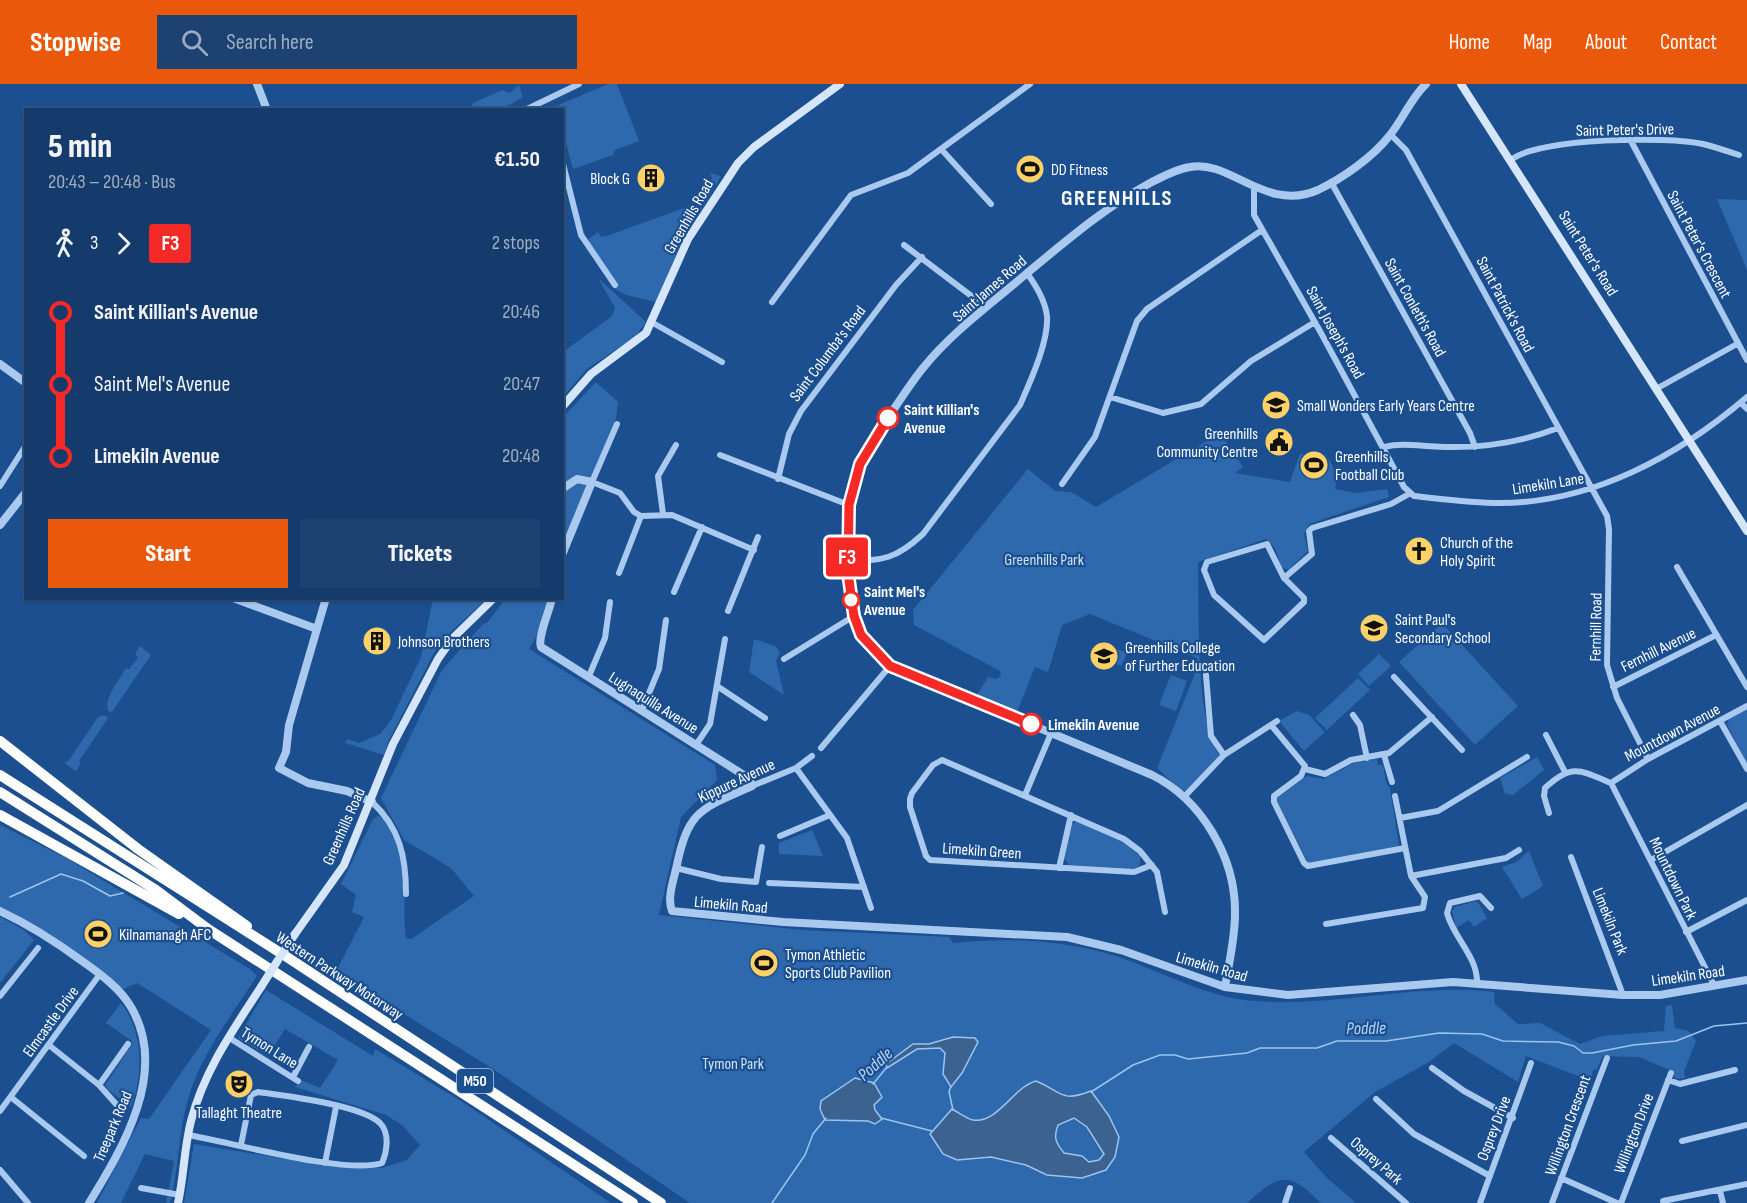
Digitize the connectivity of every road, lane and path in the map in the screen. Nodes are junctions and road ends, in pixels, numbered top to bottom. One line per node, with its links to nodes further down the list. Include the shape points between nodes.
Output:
1 (256, 84): 8 (street)
2 (579, 84): 7 (street)
3 (840, 84): 28 (main road, Greenhills Road, via 738,163 688,239)
4 (1030, 84): 13 (street)
5 (1426, 84): 11 (street, Saint James Road)
6 (1461, 84): 15 (main road, Saint Peter's Road)
7 (542, 101): 9 (street); 10 (street)
8 (266, 108)
9 (529, 108)
10 (544, 108)
11 (1391, 135): 17 (street, Saint James Road); 41 (street, Saint Patrick's Road, via 1406,150)
12 (1631, 141): 14 (street, Saint Peter's Drive, via 1691,142); 15 (street, Saint Peter's Drive, via 1554,146 1524,152); 29 (street, Saint Peter's Crescent)
13 (941, 149): 19 (street); 25 (street, via 908,173 851,195)
14 (1739, 155)
15 (1512, 159): 34 (main road, Saint Peter's Road)
16 (564, 168): 24 (street, via 581,235)
17 (1332, 182): 18 (street, Saint James Road, via 1297,195); 45 (street, Saint Conleth's Road)
18 (1254, 188): 20 (street, Saint Joseph's Road, via 1253,209); 23 (street, Saint James Road, via 1205,167 1191,166 1172,173 1083,225)
19 (991, 204)
20 (1262, 230): 27 (street, Saint Joseph's Road); 35 (street, via 1147,309 1137,321)
21 (904, 245): 22 (street)
22 (922, 257): 26 (street); 48 (street, Saint Columba's Road, via 896,285 801,411 789,434)
23 (1027, 273): 26 (street, Saint James Road); 65 (street, via 1044,304 1046,326 1020,405 923,534 905,551 885,560)
24 (615, 285)
25 (772, 302)
26 (986, 307): 56 (street, Saint James Road, via 931,359 901,399 860,464)
27 (1315, 322): 35 (street, via 1251,361 1202,404 1163,412); 44 (street, Saint Joseph's Road)
28 (653, 323): 31 (street); 38 (main road, Greenhills Road, via 637,341 591,374)
29 (1737, 344): 30 (street, Saint Peter's Crescent); 34 (street)
30 (1747, 360)
31 (722, 362)
32 (0, 364): 33 (street)
33 (24, 381)
34 (1656, 389): 42 (main road, Saint Peter's Road)
35 (1110, 397): 50 (street, via 1095,437)
36 (1747, 397): 37 (street, Limekiln Lane)
37 (1741, 403): 39 (street); 42 (street, Limekiln Lane)
38 (564, 405)
39 (1747, 410)
40 (617, 424): 49 (street)
41 (1558, 428): 45 (street); 53 (street, Saint Patrick's Road)
42 (1687, 440): 53 (street, Limekiln Lane, via 1649,464); 61 (main road, Saint Peter's Road)
43 (676, 445): 57 (street, via 658,476)
44 (1384, 447): 45 (street); 54 (street, Saint Joseph's Road)
45 (1475, 447)
46 (24, 449): 51 (street)
47 (720, 455): 48 (street)
48 (778, 479): 56 (street)
49 (592, 482): 52 (street, via 577,479); 58 (street, via 620,493); 63 (street)
50 (1062, 484)
51 (0, 486)
52 (564, 488)
53 (1592, 490): 54 (street, Limekiln Lane, via 1500,503); 87 (street, Fernhill Road, via 1610,529 1607,664)
54 (1409, 494): 68 (street, via 1392,504 1312,528 1312,554)
55 (24, 495): 59 (street)
56 (849, 505): 65 (street, Saint James Road)
57 (663, 514): 58 (street); 60 (street)
58 (641, 516): 67 (street)
59 (0, 525)
60 (702, 527): 64 (street); 69 (street)
61 (1747, 531)
62 (758, 537): 64 (street)
63 (564, 550)
64 (754, 550): 75 (street)
65 (847, 561): 76 (street, Saint James Road)
66 (1677, 567): 79 (street)
67 (619, 573)
68 (1284, 578): 68 (street, via 1304,602 1264,640 1214,595 1204,565 1267,544)
69 (674, 592)
70 (238, 600): 78 (street)
71 (325, 600): 78 (street)
72 (492, 600): 121 (main road, Greenhills Road, via 438,658 393,744)
73 (552, 600): 84 (street, Lugnaquilla Avenue, via 539,642 541,647)
74 (610, 602): 84 (street, via 605,638)
75 (729, 611)
76 (854, 616): 81 (street); 82 (street, Saint James Road, via 867,644)
77 (666, 620): 90 (street, via 660,669)
78 (317, 629): 121 (street, via 279,768 308,783 347,791)
79 (1716, 635): 87 (street, Fernhill Avenue); 88 (street)
80 (725, 639): 86 (street)
81 (784, 659)
82 (890, 666): 97 (street, Saint James Road); 101 (street)
83 (1206, 675): 103 (street, via 1211,736)
84 (589, 676): 90 (street, Lugnaquilla Avenue)
85 (1394, 677): 92 (street)
86 (717, 686): 93 (street); 100 (street, via 710,724)
87 (1613, 687): 108 (street, Fernhill Road)
88 (1747, 687)
89 (1747, 706): 95 (street, Mountdown Avenue)
90 (642, 710): 100 (street, Lugnaquilla Avenue)
91 (1353, 715): 107 (street, via 1360,725)
92 (1432, 717): 102 (street); 104 (street)
93 (765, 718)
94 (1277, 721): 96 (street)
95 (1720, 721): 108 (street, Mountdown Avenue); 111 (street)
96 (1271, 725): 103 (street); 110 (street, via 1303,761)
97 (1052, 731): 118 (street); 120 (street, via 1152,774)
98 (1546, 735): 112 (street)
99 (0, 741): 151 (highway, M50, via 138,849)
100 (696, 745): 116 (street, Lugnaquilla Avenue, via 750,779)
101 (820, 748)
102 (1462, 750)
103 (1224, 755): 120 (street)
104 (1384, 755): 107 (street); 114 (street)
105 (812, 756): 109 (street, Kippure Avenue)
106 (1527, 757): 127 (street, via 1438,811)
107 (1366, 758): 110 (street, via 1351,760 1325,774)
108 (1648, 759): 115 (street, Mountdown Avenue)
109 (796, 768): 116 (street, Kippure Avenue); 125 (street)
110 (1305, 769): 130 (street, via 1278,791 1274,802 1308,866)
111 (1747, 769)
112 (1565, 772): 115 (street, via 1586,771); 123 (street, via 1545,788)
113 (0, 775): 151 (highway, Western Parkway Motorway / M50)
114 (1392, 782)
115 (1611, 783): 133 (street, Mountdown Park)
116 (752, 786): 135 (street, Kippure Avenue, via 709,805 694,817 683,837)
117 (0, 792): 148 (highway, Western Parkway Motorway / M50, via 156,890)
118 (1025, 795): 126 (street, Limekiln Green); 136 (street, Limekiln Green, via 942,760 912,793 910,807 926,856 940,861)
119 (1395, 796): 127 (street)
120 (1184, 797): 156 (street, via 1211,830 1230,873 1235,915)
121 (372, 802): 140 (street, via 385,813 403,854); 159 (main road, Greenhills Road, bridge, via 344,865)
122 (1747, 805): 133 (street)
123 (1549, 813)
124 (0, 815): 148 (highway, M50)
125 (830, 815): 128 (street); 139 (street, via 847,838)
126 (1071, 815): 134 (street, Limekiln Green, via 1124,839); 136 (street)
127 (1400, 818): 130 (street)
128 (780, 836)
129 (762, 847): 135 (street, via 756,882 721,879)
130 (1405, 848): 137 (street)
131 (1519, 850): 137 (street, via 1506,858)
132 (1571, 857): 157 (street, Limekiln Park)
133 (1651, 860): 149 (street, Mountdown Park)
134 (1152, 865): 136 (street, Limekiln Green, via 1134,872); 146 (street, Limekiln Green, via 1161,884)
135 (676, 868): 144 (street, Kippure Avenue, via 670,893)
136 (1059, 868)
137 (1412, 876): 147 (street, via 1425,897 1423,908)
138 (769, 883): 139 (street)
139 (864, 886): 142 (street)
140 (406, 894)
141 (1747, 900): 149 (street)
142 (872, 908)
143 (1491, 908): 154 (street, via 1480,896 1450,903 1447,913 1474,965)
144 (672, 910): 156 (street, Limekiln Road, via 783,922 1067,937 1121,950)
145 (0, 911): 152 (street, Treepark Road, via 41,931)
146 (1165, 912)
147 (1326, 924)
148 (208, 929): 194 (highway, Western Parkway Motorway / M50)
149 (1686, 932): 155 (street, Mountdown Park)
150 (38, 948): 158 (street)
151 (290, 959): 195 (highway, Western Parkway Motorway / M50)
152 (100, 974): 161 (street, Elmcastle Drive); 193 (street, Treepark Road, via 131,1007 144,1040 145,1056 143,1089 136,1111)
153 (1747, 980): 155 (street, Limekiln Road)
154 (1477, 982): 156 (street, Limekiln Road, via 1294,995); 157 (street, Limekiln Road)
155 (1714, 985): 157 (street, Limekiln Road, via 1660,994)
156 (1226, 987)
157 (1623, 995)
158 (0, 996)
159 (228, 1037): 162 (street, Tymon Lane, via 296,1079); 177 (main road, Greenhills Road)
160 (128, 1044): 169 (street)
161 (50, 1046): 169 (street); 170 (street, Elmcastle Drive)
162 (309, 1047)
163 (1607, 1058): 185 (street, Willington Crescent)
164 (1531, 1063): 175 (street, Osprey Drive)
165 (1432, 1068): 175 (street)
166 (1736, 1070): 168 (street, via 1680,1084)
167 (1671, 1073): 168 (street, Willington Drive)
168 (1668, 1080): 200 (street, Willington Drive)
169 (99, 1085): 172 (street)
170 (12, 1098): 174 (street, Elmcastle Drive); 181 (street)
171 (1376, 1099): 184 (street, via 1414,1134)
172 (116, 1104)
173 (336, 1107): 180 (street, via 254,1093); 182 (street); 182 (street, via 361,1112 380,1123 386,1134 386,1150 382,1163 375,1165)
174 (0, 1111)
175 (1513, 1118): 184 (street, Osprey Drive)
176 (1747, 1125): 179 (street)
177 (188, 1135): 180 (street); 190 (main road, Greenhills Road)
178 (1331, 1138): 197 (street, Osprey Park)
179 (1682, 1141)
180 (241, 1145): 182 (street)
181 (84, 1156)
182 (325, 1162)
183 (0, 1170): 192 (street)
184 (1490, 1176): 198 (street, Osprey Drive)
185 (1562, 1178): 199 (street, Willington Crescent); 200 (street)
186 (1747, 1184): 189 (street)
187 (141, 1188): 190 (street)
188 (1290, 1188): 196 (street)
189 (1720, 1191): 191 (street); 201 (street)
190 (179, 1199)
191 (1663, 1201)
192 (28, 1203)
193 (89, 1203)
194 (633, 1203)
195 (661, 1203)
196 (1285, 1203)
197 (1406, 1203)
198 (1480, 1203)
199 (1552, 1203)
200 (1619, 1203)
201 (1723, 1203)

